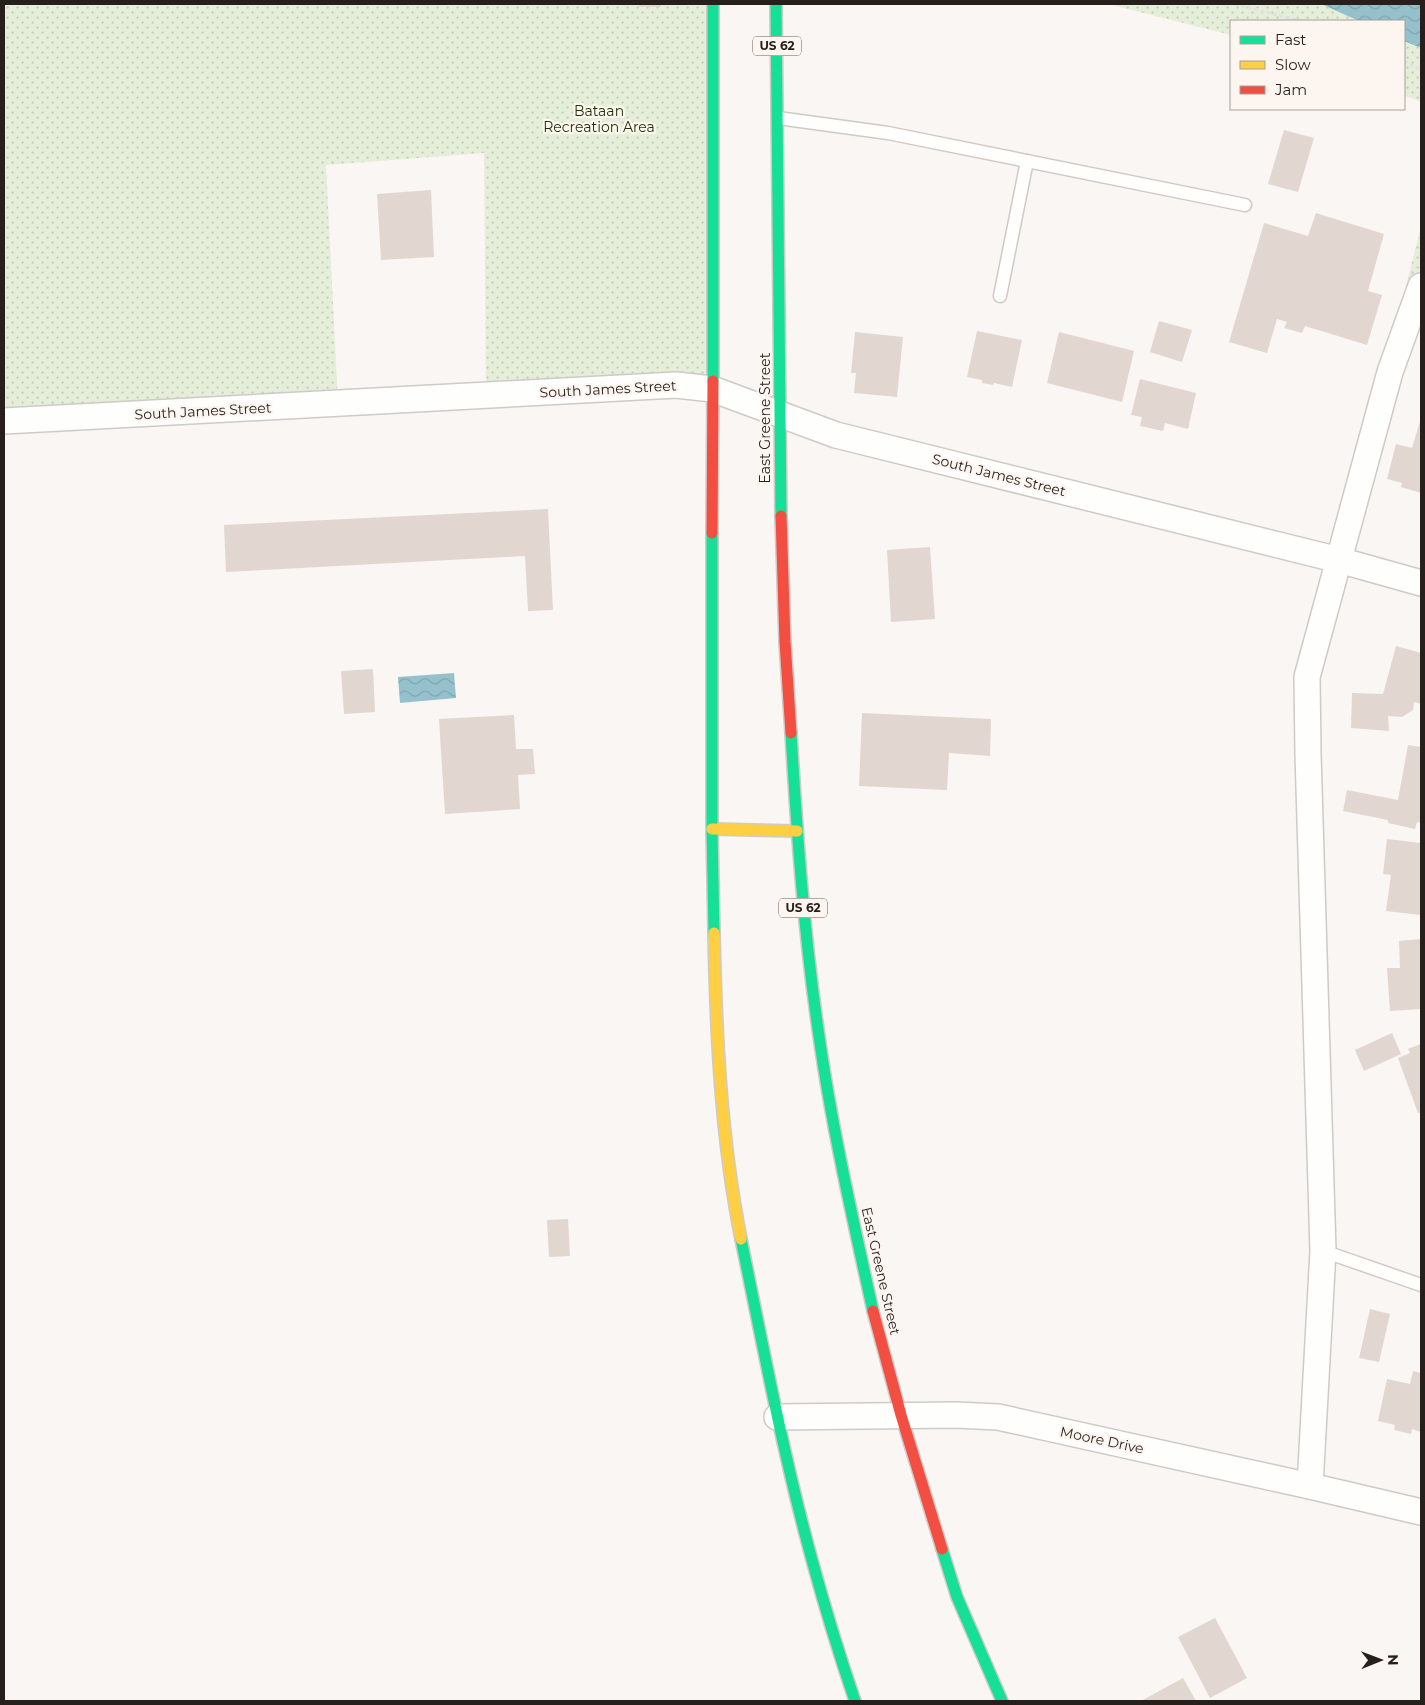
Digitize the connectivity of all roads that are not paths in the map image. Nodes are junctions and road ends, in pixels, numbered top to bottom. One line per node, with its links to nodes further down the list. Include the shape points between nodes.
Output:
1 (713, 4): 8 (highway)
2 (776, 4): 3 (highway, East Greene Street / US 62)
3 (778, 118): 4 (lane, via 888,133); 9 (highway, East Greene Street / US 62)
4 (1027, 161): 5 (lane); 7 (lane)
5 (1245, 205)
6 (1421, 286): 11 (street, via 1390,372)
7 (1000, 296)
8 (712, 389): 9 (street, South James Street); 10 (street, South James Street, via 661,385); 13 (highway)
9 (780, 415): 11 (street, South James Street, via 836,435); 14 (highway, East Greene Street / US 62, via 784,603)
10 (4, 421)
11 (1339, 560): 12 (street, South James Street); 15 (street, via 1307,677)
12 (1421, 582)
13 (712, 830): 14 (highway); 18 (highway, via 715,981 726,1144 735,1208)
14 (796, 831): 17 (highway, East Greene Street / US 62, via 819,1036 842,1168)
15 (1323, 1251): 16 (lane); 19 (street)
16 (1421, 1285)
17 (901, 1415): 18 (street, Moore Drive); 19 (street, Moore Drive, via 998,1417); 22 (highway, East Greene Street / US 62, via 957,1597)
18 (778, 1417): 21 (highway, via 811,1558)
19 (1310, 1486): 20 (street, Moore Drive)
20 (1421, 1512)
21 (855, 1701)
22 (1002, 1701)

